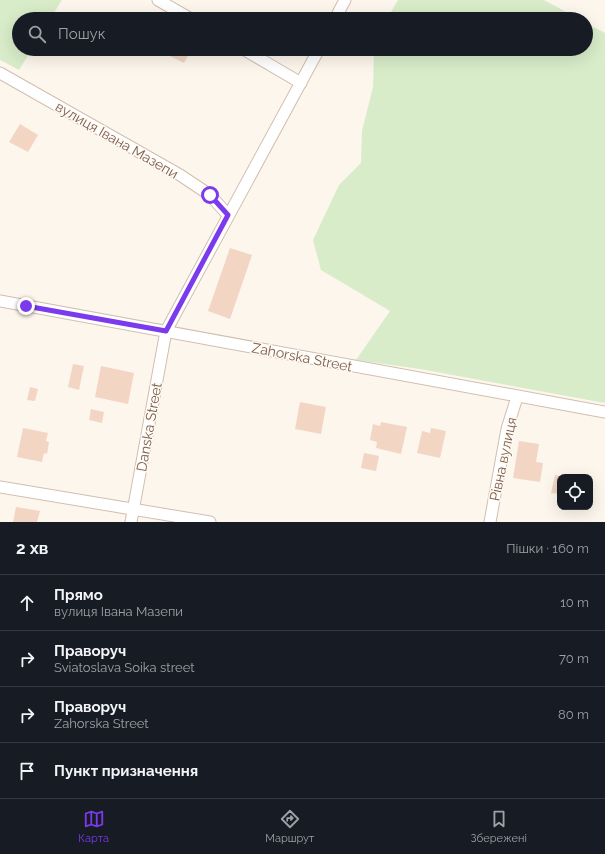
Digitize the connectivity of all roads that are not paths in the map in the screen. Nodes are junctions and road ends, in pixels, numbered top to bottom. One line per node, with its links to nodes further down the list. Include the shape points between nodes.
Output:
1 (158, 0): 3 (street)
2 (345, 0): 4 (street)
3 (179, 12)
4 (339, 12)
5 (255, 56): 8 (street)
6 (315, 56): 8 (street, Danska Street)
7 (0, 73): 9 (street, вулиця Івана Мазепи, via 180,175 210,195)
8 (301, 83): 9 (street, Danska Street)
9 (228, 215): 11 (street, Danska Street)
10 (0, 301): 11 (street, Zahorska Street)
11 (166, 331): 12 (street, Zahorska Street); 15 (street, Danska Street)
12 (517, 397): 13 (street, Zahorska Street); 18 (street, Рівна вулиця, via 507,430)
13 (605, 412)
14 (0, 486): 15 (street)
15 (133, 509): 16 (street, Danska Street); 17 (street)
16 (131, 522)
17 (210, 522)
18 (490, 522)

